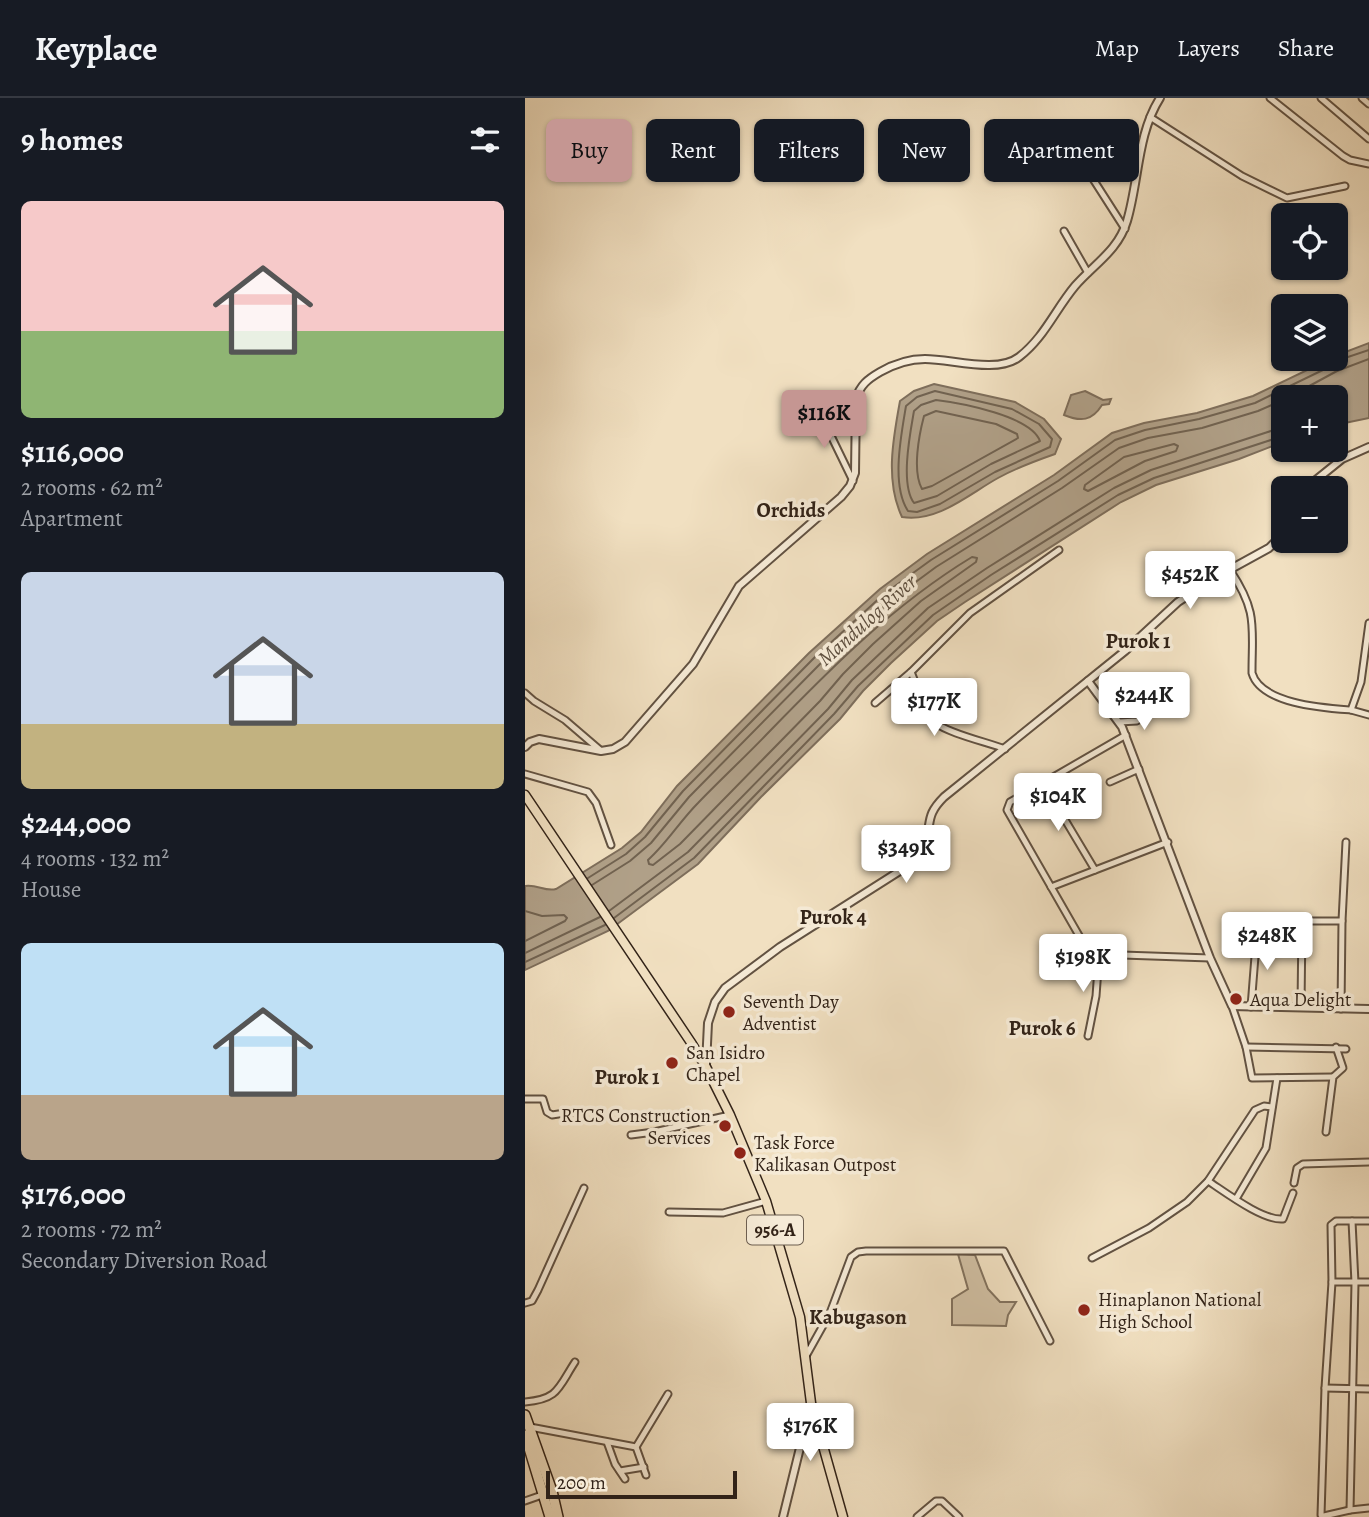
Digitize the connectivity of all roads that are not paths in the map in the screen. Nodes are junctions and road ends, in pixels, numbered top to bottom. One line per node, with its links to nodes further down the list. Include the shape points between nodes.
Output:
1 (1160, 98): 6 (street)
2 (1270, 98): 8 (street, via 1343,156)
3 (1321, 98): 7 (street)
4 (1362, 98): 5 (street)
5 (1369, 104)
6 (1150, 117): 10 (street, via 1242,176 1287,198); 11 (street)
7 (1369, 139)
8 (1369, 164)
9 (1095, 182): 11 (street)
10 (1345, 186)
11 (1125, 229): 13 (street, via 1116,246)
12 (1064, 230): 13 (street)
13 (1088, 273): 17 (street, via 1042,335 1010,363 996,366 923,358 884,369 865,382 856,399)
14 (818, 409): 17 (street)
15 (1369, 447): 16 (street, via 1342,458)
16 (1320, 476)
17 (853, 481): 33 (street, via 841,497 739,586 693,664 634,734 620,746)
18 (1271, 546): 20 (street)
19 (1059, 550): 22 (street, via 971,613)
20 (1230, 570): 23 (street, via 1178,602); 27 (street, via 1253,615 1256,685 1298,703)
21 (1369, 622): 27 (street, via 1361,682)
22 (911, 672): 25 (street); 32 (street, via 936,723)
23 (1088, 681): 29 (street); 32 (street)
24 (525, 693): 33 (street)
25 (875, 703)
26 (1155, 705): 29 (street, via 1137,721)
27 (1351, 710): 28 (street)
28 (1369, 715)
29 (1119, 722): 30 (street)
30 (1126, 735): 34 (street); 37 (street)
31 (525, 747): 33 (street, via 539,739)
32 (1005, 749): 59 (street, via 933,808 924,844 906,867 780,947 725,988 708,1023)
33 (601, 751)
34 (1139, 769): 36 (street); 41 (street)
35 (525, 774): 43 (street, via 584,790 594,799)
36 (1110, 782)
37 (1043, 783): 40 (street); 45 (street, via 1007,807)
38 (525, 795): 59 (main road, 956-A)
39 (1080, 806): 40 (street)
40 (1062, 814): 44 (street)
41 (1168, 842): 44 (street); 49 (street)
42 (1346, 842): 46 (street)
43 (611, 845)
44 (1095, 870): 45 (street)
45 (1051, 887): 48 (street, via 1085,946)
46 (1342, 920): 47 (street); 53 (street)
47 (1301, 922): 51 (street, via 1267,923 1257,930); 52 (street)
48 (1099, 955): 49 (street); 55 (street)
49 (1210, 957): 50 (street)
50 (1232, 1006): 51 (street); 56 (street)
51 (1251, 1007): 52 (street)
52 (1300, 1007): 53 (street)
53 (1341, 1009): 54 (street)
54 (1369, 1009)
55 (1088, 1037)
56 (1246, 1047): 57 (street); 61 (street, via 1252,1078)
57 (1336, 1047): 58 (street); 60 (street, via 1343,1068)
58 (1346, 1049)
59 (706, 1067): 65 (main road, 956-A)
60 (1333, 1077): 61 (street); 66 (street)
61 (1277, 1078): 63 (street)
62 (525, 1099): 64 (street, via 543,1099 552,1115)
63 (1272, 1107): 69 (street, via 1255,1110); 73 (street, via 1263,1156)
64 (578, 1111)
65 (730, 1115): 67 (street); 74 (main road, 956-A)
66 (1326, 1132)
67 (631, 1135)
68 (1369, 1162): 70 (street, via 1303,1164 1297,1168)
69 (1208, 1181): 73 (street); 78 (street, via 1167,1218)
70 (1294, 1184)
71 (584, 1188): 82 (street, via 538,1290 529,1304)
72 (1293, 1193): 73 (street, via 1286,1216 1280,1220)
73 (1236, 1199)
74 (766, 1201): 75 (street, via 723,1213); 84 (main road, 956-A, via 795,1298)
75 (669, 1212)
76 (1352, 1221): 77 (street); 79 (street, via 1331,1225); 81 (street)
77 (1369, 1221)
78 (1092, 1258)
79 (1332, 1282): 81 (street); 86 (street)
80 (1369, 1282): 81 (street)
81 (1355, 1283): 87 (street)
82 (525, 1303)
83 (1050, 1341): 84 (street, via 1004,1251 866,1251 851,1257 836,1300)
84 (806, 1356): 91 (main road, 956-A)
85 (575, 1362): 90 (street, via 554,1394)
86 (1325, 1388): 87 (street); 103 (street, via 1321,1515)
87 (1352, 1388): 88 (street); 103 (street)
88 (1369, 1389)
89 (668, 1394): 95 (street)
90 (525, 1402)
91 (811, 1403): 106 (street, 956-A); 107 (main road, 956-A)
92 (525, 1415): 93 (highway)
93 (528, 1431): 94 (street); 100 (highway)
94 (607, 1442): 95 (street); 97 (street)
95 (636, 1447): 96 (street)
96 (643, 1467): 97 (street); 98 (street)
97 (620, 1471): 99 (street)
98 (646, 1475)
99 (625, 1479)
100 (548, 1493): 101 (street); 104 (highway); 105 (highway)
101 (525, 1501)
102 (1369, 1508): 103 (street)
103 (1350, 1510)
104 (550, 1517)
105 (558, 1517)
106 (783, 1517)
107 (843, 1517)
108 (917, 1517): 109 (street, via 936,1501)
109 (959, 1517)

